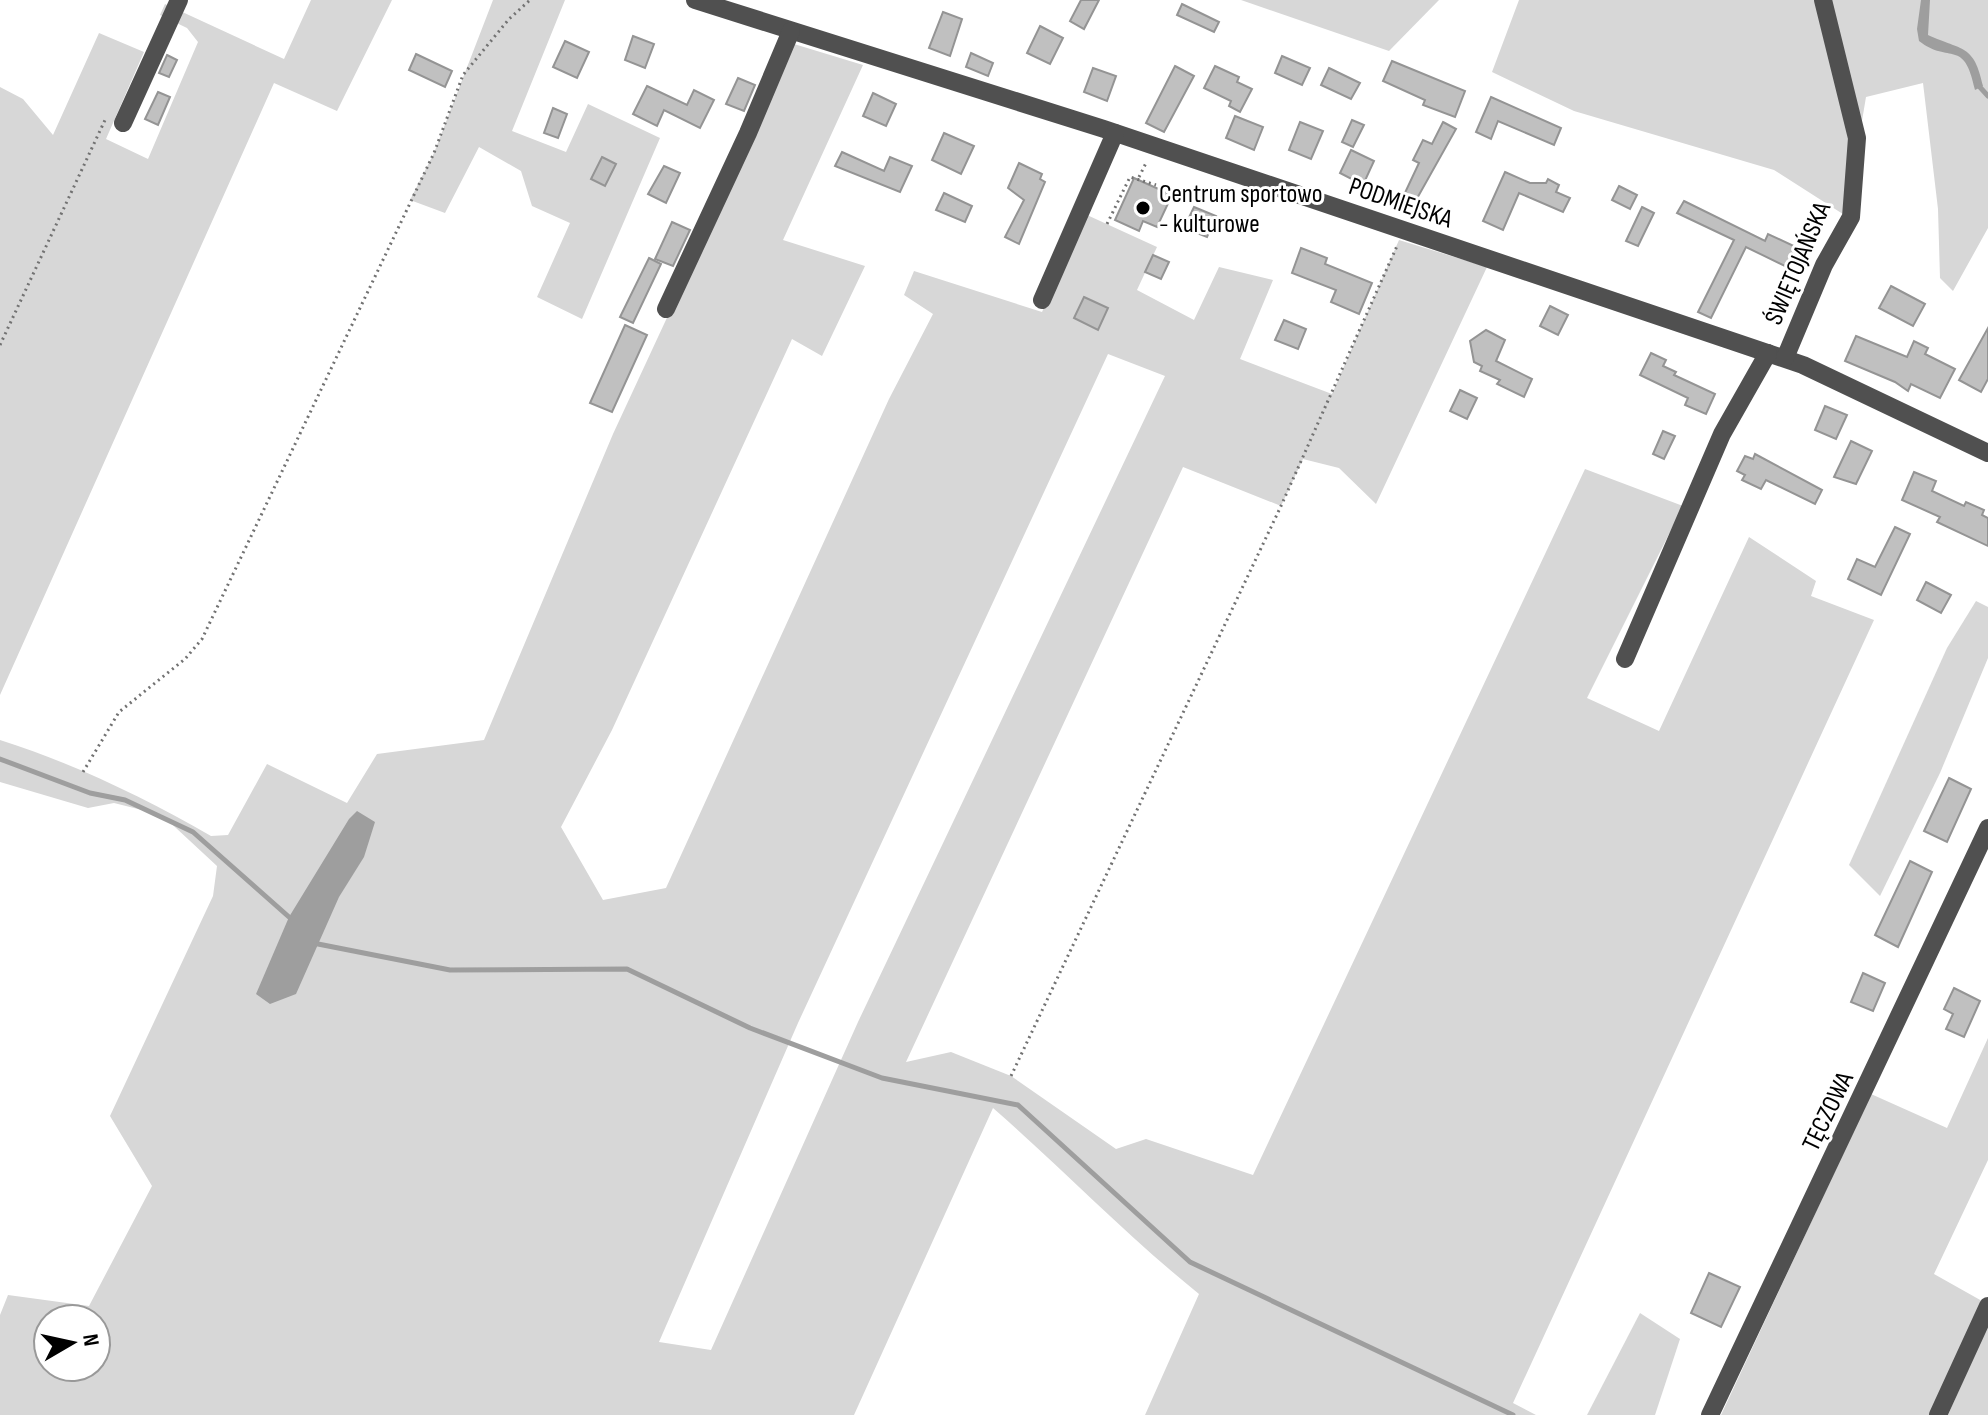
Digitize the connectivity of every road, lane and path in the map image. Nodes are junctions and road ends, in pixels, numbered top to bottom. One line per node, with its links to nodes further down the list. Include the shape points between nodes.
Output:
1 (179, 0): 6 (street)
2 (530, 0): 19 (path, via 463,75 434,153 202,639 119,712)
3 (695, 0): 5 (street, PODMIEJSKA)
4 (1823, 0): 16 (street, ŚWIĘTOJAŃSKA, via 1857,138 1851,217)
5 (791, 31): 7 (street, PODMIEJSKA); 14 (street)
6 (116, 118): 15 (path)
7 (1115, 133): 12 (street, PODMIEJSKA); 13 (street)
8 (1152, 158): 9 (path)
9 (1139, 177): 10 (path); 11 (path, via 1130,177)
10 (1156, 185)
11 (1107, 224)
12 (1402, 229): 16 (street, PODMIEJSKA); 21 (path, via 1321,420)
13 (1042, 300)
14 (666, 309)
15 (0, 345)
16 (1776, 356): 17 (street, PODMIEJSKA); 18 (street, ŚWIĘTOJAŃSKA, via 1722,434)
17 (1988, 453)
18 (1625, 659)
19 (83, 772)
20 (1988, 828): 23 (street, TĘCZOWA)
21 (1011, 1076)
22 (1988, 1306): 24 (street)
23 (1710, 1415)
24 (1938, 1415)

